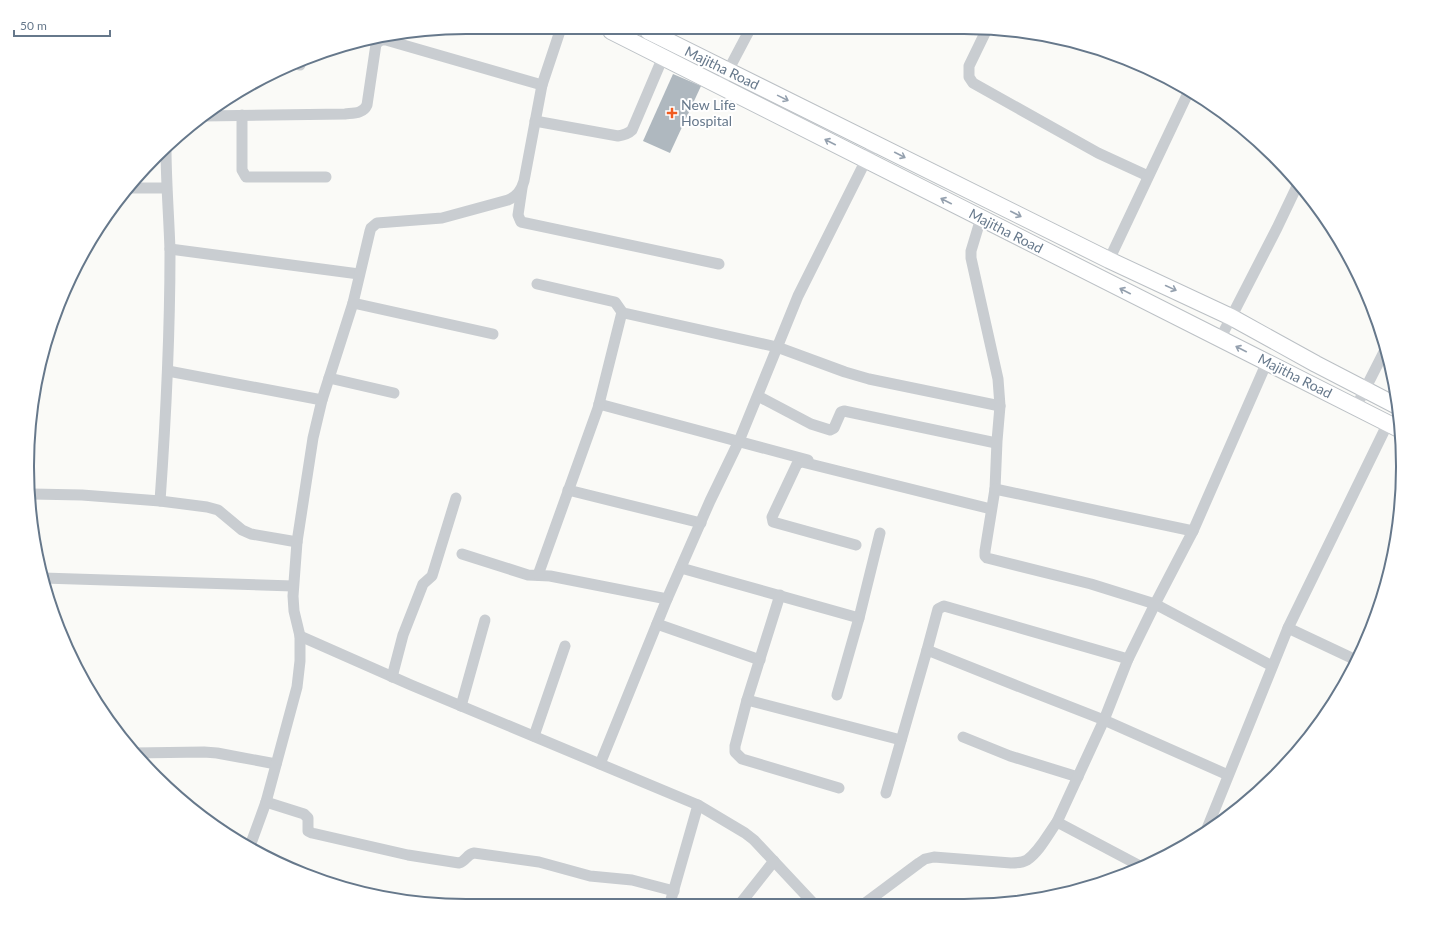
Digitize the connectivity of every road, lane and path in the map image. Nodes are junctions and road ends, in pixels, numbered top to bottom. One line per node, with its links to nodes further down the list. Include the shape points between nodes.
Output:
1 (559, 34): 10 (street)
2 (618, 34): 8 (main road, Majitha Road)
3 (654, 34): 9 (main road, Majitha Road)
4 (747, 34): 9 (street)
5 (984, 35): 19 (street, via 969,66 969,77 973,83 1098,153)
6 (389, 41): 10 (street)
7 (376, 43): 14 (street, via 367,105 360,112)
8 (663, 57): 11 (main road, Majitha Road); 15 (street, via 629,133 618,136)
9 (728, 71): 11 (street); 16 (main road, Majitha Road, one-way to 16)
10 (542, 85): 15 (street)
11 (720, 86): 18 (main road, Majitha Road, one-way to 11)
12 (1187, 96): 19 (street)
13 (213, 116): 14 (street)
14 (242, 116): 20 (street, via 242,170 246,177)
15 (535, 121): 23 (street)
16 (875, 143): 18 (street); 27 (main road, Majitha Road, one-way to 27)
17 (166, 156): 22 (street)
18 (866, 160): 25 (main road, Majitha Road, one-way to 18); 36 (street, via 809,272)
19 (1148, 176): 27 (street)
20 (326, 177)
21 (135, 188): 22 (street)
22 (166, 188): 26 (street)
23 (522, 188): 28 (street, via 518,215 521,222); 29 (street, via 515,197 508,200 455,215 377,223 370,231)
24 (1296, 189): 33 (street)
25 (981, 218): 35 (main road, Majitha Road, one-way to 25); 47 (street, via 970,258 998,380)
26 (170, 249): 29 (street); 39 (street)
27 (1109, 260): 33 (main road, Majitha Road, one-way to 33)
28 (719, 264)
29 (359, 274): 31 (street)
30 (537, 284): 32 (street, via 615,302)
31 (353, 303): 34 (street); 40 (street)
32 (622, 312): 36 (street); 46 (street)
33 (1231, 317): 35 (street); 41 (main road, Majitha Road)
34 (493, 334)
35 (1220, 339): 38 (main road, Majitha Road, one-way to 35)
36 (777, 347): 43 (street); 47 (street, via 869,379)
37 (1381, 357): 41 (street)
38 (1267, 362): 48 (main road, Majitha Road); 60 (street)
39 (168, 371): 44 (street); 57 (street)
40 (329, 378): 42 (street); 44 (street)
41 (1365, 389): 45 (main road, Majitha Road); 48 (street)
42 (394, 393)
43 (758, 396): 50 (street); 51 (street, via 811,424 830,430 834,428 841,412 844,411)
44 (322, 400): 62 (street, via 313,438)
45 (1391, 403)
46 (599, 404): 50 (street); 53 (street)
47 (1000, 406): 51 (street)
48 (1356, 407): 49 (main road, Majitha Road)
49 (1394, 426): 75 (street)
50 (738, 441): 55 (street); 59 (street)
51 (996, 444): 52 (street)
52 (995, 489): 58 (street); 60 (street)
53 (568, 490): 59 (street); 66 (street)
54 (35, 494): 57 (street)
55 (934, 495): 58 (street); 63 (street, via 802,462 797,464 772,517 773,522)
56 (456, 498): 83 (street, via 432,576 423,584 403,635)
57 (160, 501): 62 (street, via 212,508 250,534)
58 (991, 509): 71 (street, via 984,551 988,558 1091,584)
59 (701, 522): 65 (street)
60 (1193, 531): 71 (street)
61 (880, 533): 72 (street)
62 (297, 542): 68 (street)
63 (856, 545)
64 (462, 554): 66 (street, via 523,574)
65 (681, 568): 69 (street); 70 (street)
66 (538, 575): 70 (street)
67 (49, 578): 68 (street)
68 (293, 586): 76 (street, via 294,611)
69 (780, 595): 72 (street); 81 (street)
70 (667, 599): 74 (street)
71 (1155, 604): 80 (street); 82 (street)
72 (859, 618): 84 (street)
73 (485, 620): 86 (street)
74 (657, 624): 81 (street); 93 (street)
75 (1288, 628): 79 (street); 82 (street)
76 (300, 636): 83 (street); 92 (street, via 297,687)
77 (565, 646): 88 (street)
78 (927, 650): 80 (street, via 938,609 944,606); 87 (street); 90 (street)
79 (1351, 658)
80 (1128, 659): 87 (street)
81 (760, 660): 85 (street)
82 (1272, 666): 94 (street)
83 (392, 677): 86 (street)
84 (837, 695)
85 (747, 700): 90 (street); 96 (street, via 734,746 738,756)
86 (461, 706): 88 (street)
87 (1104, 720): 94 (street); 95 (street)
88 (534, 736): 93 (street)
89 (962, 737): 95 (street, via 1010,756)
90 (902, 740): 97 (street)
91 (142, 753): 92 (street, via 210,752)
92 (276, 764): 98 (street)
93 (600, 764): 99 (street)
94 (1228, 775): 101 (street)
95 (1078, 777): 100 (street)
96 (839, 788)
97 (886, 793)
98 (266, 802): 102 (street); 105 (street, via 304,814 308,818 308,831 312,833 408,855 460,863 474,853 539,862 578,874 637,881)
99 (698, 806): 103 (street, via 745,833); 105 (street)
100 (1057, 822): 104 (street); 109 (street, via 1042,845 1028,859 1021,862 934,857 925,859)
101 (1209, 822)
102 (252, 842)
103 (774, 861): 107 (street); 108 (street)
104 (1135, 863)
105 (674, 891): 106 (street)
106 (672, 899)
107 (744, 899)
108 (809, 899)
109 (870, 899)

